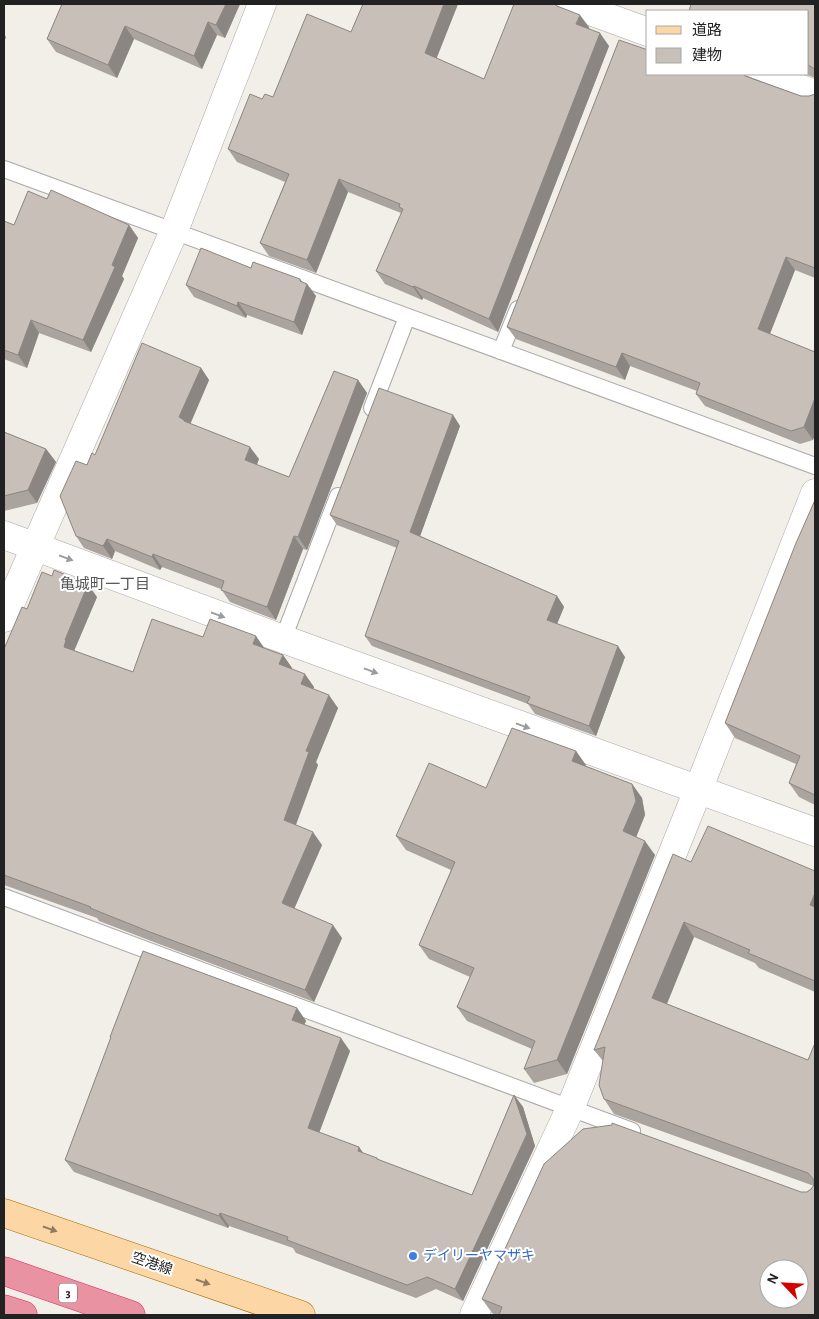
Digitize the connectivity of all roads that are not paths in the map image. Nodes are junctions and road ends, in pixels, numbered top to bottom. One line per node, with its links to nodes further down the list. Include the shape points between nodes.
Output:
1 (262, 4): 7 (street)
2 (571, 4): 3 (street)
3 (632, 34)
4 (763, 75): 5 (street)
5 (815, 94)
6 (4, 169): 7 (lane)
7 (174, 231): 9 (lane); 16 (street)
8 (523, 295): 10 (lane)
9 (407, 317): 10 (lane); 11 (lane)
10 (501, 351): 12 (lane)
11 (368, 418)
12 (815, 466)
13 (343, 482): 18 (lane)
14 (815, 493): 19 (street)
15 (4, 535): 16 (street)
16 (35, 546): 17 (street); 18 (street, one-way to 18)
17 (4, 618)
18 (283, 639): 19 (street, one-way to 19)
19 (698, 790): 20 (street); 22 (street)
20 (815, 832)
21 (4, 897): 22 (lane)
22 (570, 1109): 23 (lane); 30 (street)
23 (642, 1135)
24 (4, 1213): 29 (main road, 空港線, one-way to 29)
25 (4, 1271): 28 (highway, 3)
26 (4, 1309): 27 (highway)
27 (23, 1315)
28 (131, 1315)
29 (301, 1315)
30 (474, 1315)

